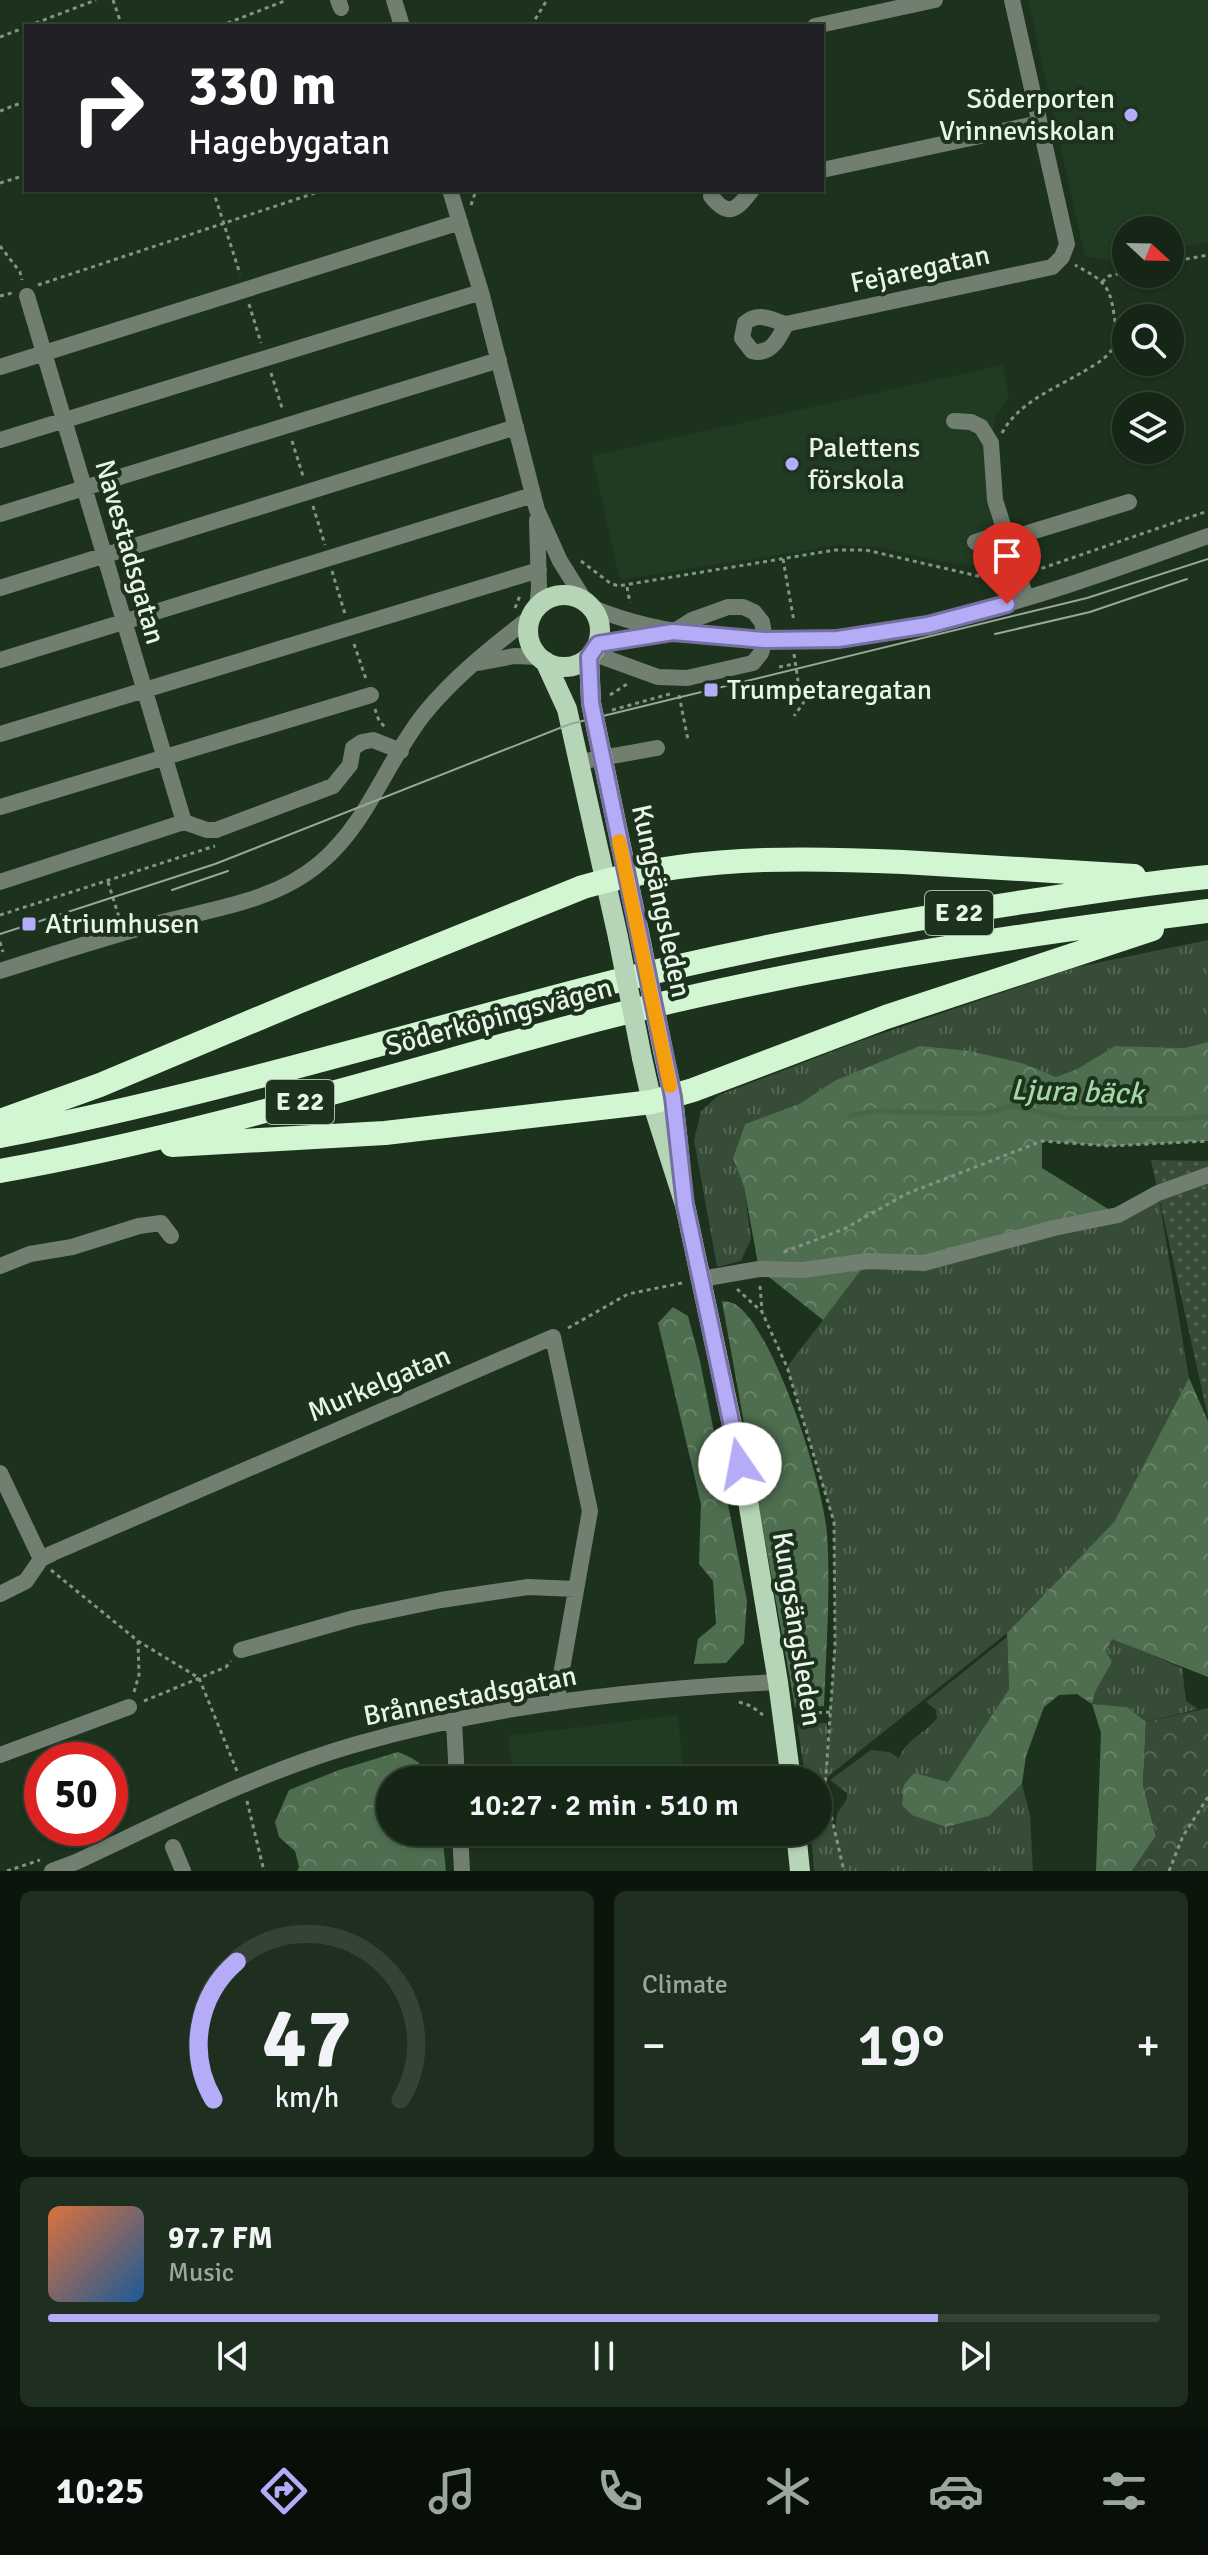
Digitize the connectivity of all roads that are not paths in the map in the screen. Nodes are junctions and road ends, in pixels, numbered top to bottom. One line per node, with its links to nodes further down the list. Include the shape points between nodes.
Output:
1 (394, 0): 4 (street)
2 (935, 0): 5 (street)
3 (1012, 0): 6 (street)
4 (401, 24)
5 (824, 24)
6 (1040, 123): 7 (street); 14 (street, Fejaregatan, via 1067,244 1052,267)
7 (824, 170)
8 (451, 192): 11 (street)
9 (711, 192): 10 (street, via 721,208 731,210)
10 (750, 192)
11 (465, 215): 12 (street); 15 (street)
12 (481, 292): 16 (street); 18 (street)
13 (26, 293): 15 (street, Navestadsgatan)
14 (786, 324)
15 (44, 353): 17 (street); 18 (street, Navestadsgatan)
16 (499, 360): 20 (street); 22 (street)
17 (0, 367)
18 (64, 420): 21 (street); 22 (street, Navestadsgatan)
19 (954, 421): 27 (street, via 981,427 991,443 995,500)
20 (516, 427): 24 (street); 29 (street)
21 (0, 440)
22 (84, 488): 25 (street); 29 (street, Navestadsgatan)
23 (1129, 502): 27 (street)
24 (535, 503): 30 (street); 33 (street, via 560,561); 35 (street, via 329,558)
25 (0, 514)
26 (1208, 536): 32 (street)
27 (1008, 539): 28 (street, via 993,536); 32 (street)
28 (975, 542)
29 (104, 556): 31 (street); 35 (street, Navestadsgatan)
30 (532, 572): 34 (street); 42 (street)
31 (0, 588)
32 (1026, 598): 37 (street, via 928,625 838,639)
33 (588, 604): 34 (main road, via 564,595); 36 (street); 38 (main road, via 600,629)
34 (526, 612): 39 (main road, via 531,644); 41 (street)
35 (123, 622): 40 (street); 42 (street, Navestadsgatan)
36 (673, 632): 37 (street); 37 (street, via 716,611 743,607 762,622); 38 (street)
37 (765, 640): 38 (street, via 753,663 687,678 658,677)
38 (593, 651): 39 (main road, via 572,666); 48 (main road, Kungsängsleden, via 589,690)
39 (542, 659): 41 (street, via 514,656); 49 (main road, Kungsängsleden, via 567,709)
40 (0, 660)
41 (476, 663): 45 (street)
42 (143, 689): 44 (street); 47 (street, Navestadsgatan)
43 (371, 695): 47 (street)
44 (0, 734)
45 (394, 748): 51 (street, via 362,742 353,748 350,765 333,786 216,830); 56 (street, via 348,836 289,884 251,901 150,925)
46 (657, 748): 48 (street)
47 (165, 757): 50 (street); 51 (street, Navestadsgatan)
48 (602, 758): 49 (street); 52 (main road, Kungsängsleden)
49 (579, 762): 52 (main road, Kungsängsleden)
50 (0, 807)
51 (184, 822): 54 (street)
52 (616, 878): 53 (highway, via 786,859); 57 (main road, Kungsängsleden, bridge, via 618,937 642,1058); 57 (main road, Kungsängsleden, bridge, via 639,932 663,1051); 58 (highway)
53 (1196, 878): 59 (highway, Söderköpingsvägen / E 22, via 809,938 585,989 172,1099)
54 (0, 882)
55 (1208, 911): 57 (highway, via 886,1017); 60 (highway, Söderköpingsvägen / E 22, via 999,940 719,991)
56 (0, 971)
57 (662, 1099): 60 (highway, via 385,1133); 65 (main road, Kungsängsleden)
58 (0, 1121)
59 (0, 1136)
60 (118, 1148): 61 (highway, Söderköpingsvägen / E 22)
61 (0, 1171)
62 (1208, 1175): 65 (street, via 1118,1215 924,1263 868,1261)
63 (171, 1236): 64 (street, via 161,1223 139,1226)
64 (0, 1266)
65 (701, 1279): 71 (main road, Kungsängsleden, via 747,1495)
66 (0, 1473): 67 (street)
67 (41, 1559): 68 (street, Murkelgatan, via 553,1337 590,1511); 69 (street, Murkelgatan, via 26,1581)
68 (576, 1589): 70 (street, via 528,1587 441,1600); 72 (street)
69 (0, 1594)
70 (241, 1650)
71 (778, 1682): 72 (street, Brånnestadsgatan, via 679,1687); 77 (main road, Kungsängsleden)
72 (556, 1703): 74 (street, Brånnestadsgatan)
73 (129, 1707): 75 (street)
74 (454, 1721): 76 (street); 81 (street, Brånnestadsgatan, via 357,1744 243,1786)
75 (0, 1755)
76 (456, 1766)
77 (789, 1766)
78 (461, 1846): 83 (street)
79 (797, 1846): 84 (main road)
80 (173, 1847): 82 (street)
81 (52, 1871)
82 (183, 1871)
83 (462, 1871)
84 (800, 1871)

